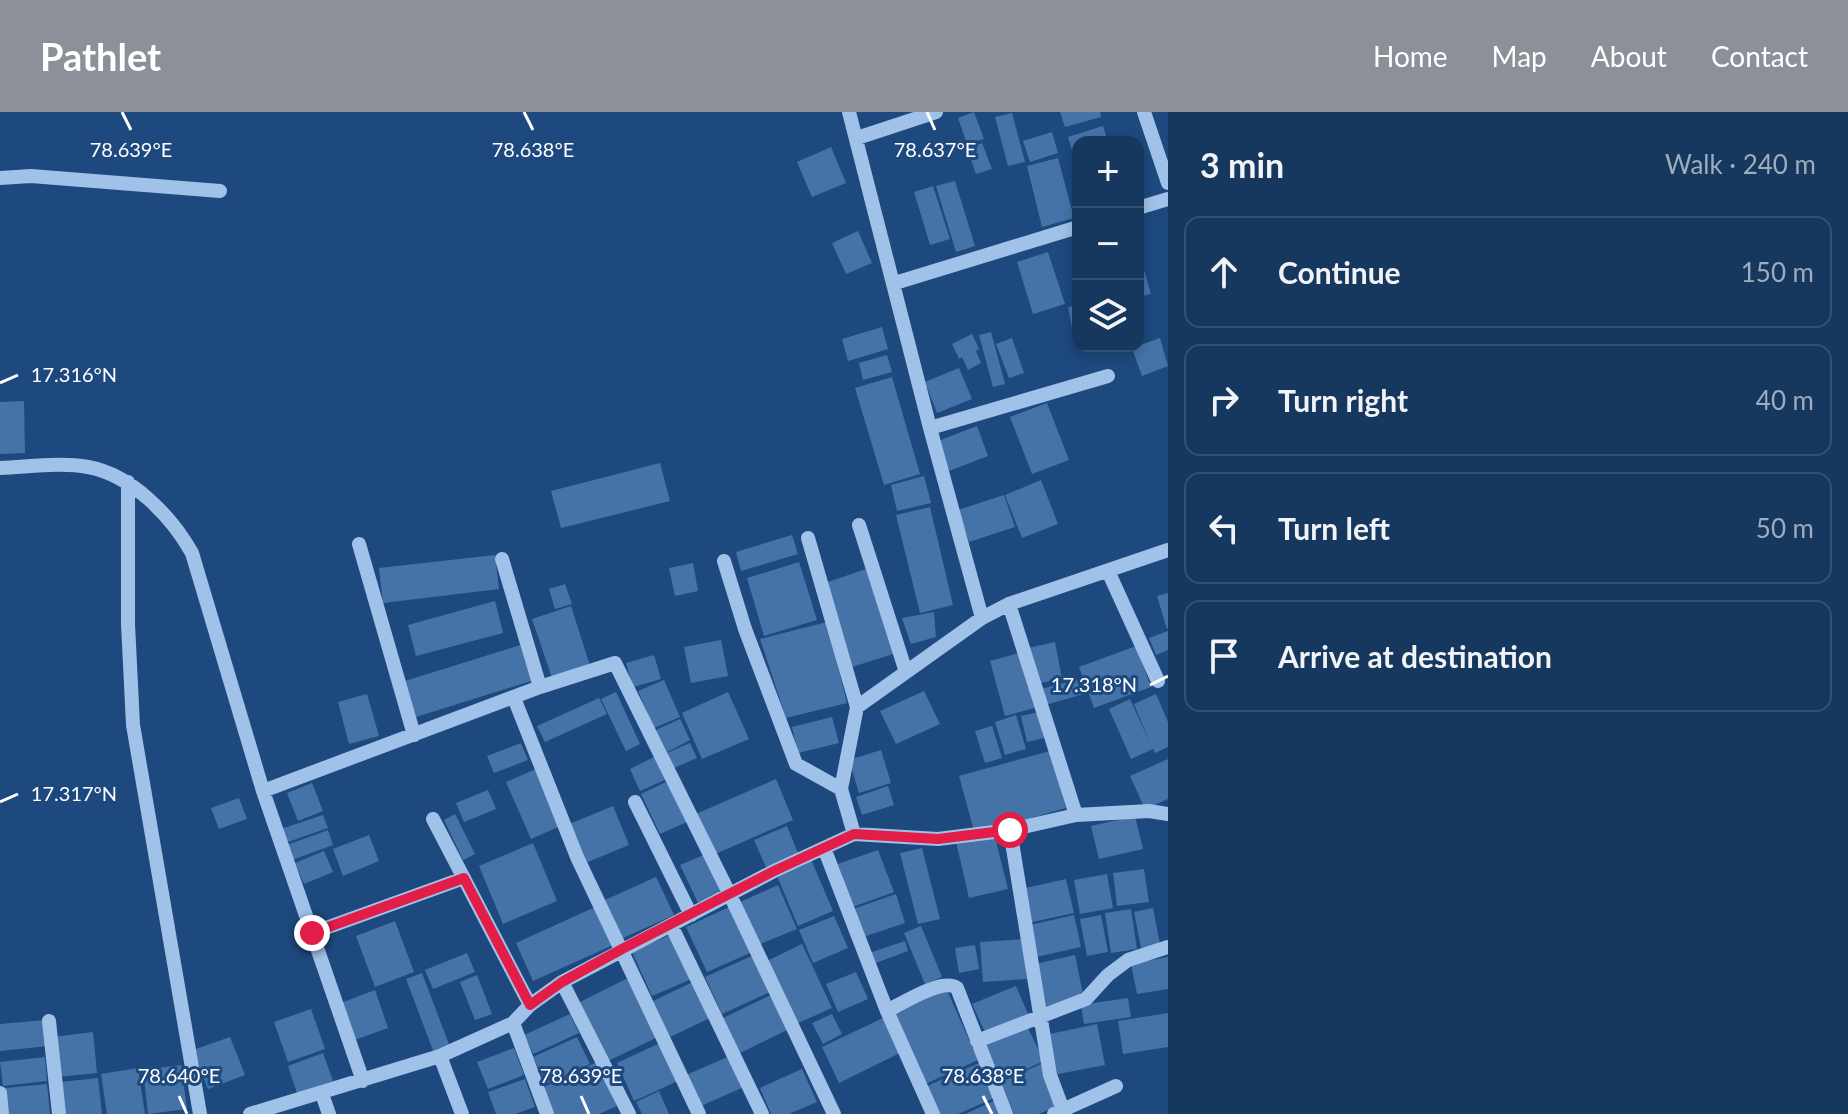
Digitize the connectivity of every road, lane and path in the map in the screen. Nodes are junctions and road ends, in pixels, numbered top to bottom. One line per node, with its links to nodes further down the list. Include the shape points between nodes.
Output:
1 (849, 112): 4 (street)
2 (936, 112): 4 (street)
3 (1144, 112): 6 (street)
4 (857, 138): 11 (street)
5 (0, 178): 7 (street)
6 (1168, 183)
7 (220, 191)
8 (1168, 199): 9 (street)
9 (1144, 206)
10 (1072, 229): 11 (street)
11 (895, 283): 13 (street)
12 (1108, 376): 13 (street)
13 (930, 428): 24 (street)
14 (0, 468): 15 (street, via 86,466)
15 (128, 482): 32 (street, via 178,528 192,553); 62 (street, via 133,725)
16 (859, 525): 25 (street)
17 (808, 538): 29 (street)
18 (359, 544): 30 (street)
19 (1168, 550): 22 (street)
20 (502, 559): 27 (street)
21 (724, 561): 31 (street, via 796,764)
22 (1108, 571): 23 (street); 26 (street)
23 (1009, 604): 24 (street); 35 (street)
24 (982, 618): 25 (street)
25 (906, 672): 29 (street)
26 (1158, 681)
27 (540, 687): 28 (street); 41 (street, via 615,663)
28 (514, 698): 30 (street); 46 (street, via 577,857)
29 (857, 707): 31 (street)
30 (414, 735): 32 (street)
31 (841, 789): 38 (street)
32 (263, 791): 44 (street)
33 (635, 802): 42 (street)
34 (1168, 814): 35 (street)
35 (1076, 815): 37 (street)
36 (433, 819): 40 (street)
37 (1010, 830): 38 (street, via 938,839); 50 (street)
38 (854, 834): 39 (street)
39 (824, 848): 41 (street); 49 (street)
40 (464, 878): 44 (street); 48 (street)
41 (730, 895): 42 (street); 70 (street)
42 (691, 915): 43 (street)
43 (671, 925): 46 (street); 69 (street)
44 (312, 933): 55 (street)
45 (1168, 947): 50 (street, via 1128,960 1086,999)
46 (622, 949): 47 (street); 68 (street)
47 (562, 982): 48 (street); 67 (street)
48 (530, 1005): 52 (street)
49 (887, 1011): 53 (street, via 943,984 953,985); 71 (street)
50 (1039, 1016): 53 (street); 59 (street)
51 (49, 1021): 61 (street)
52 (513, 1023): 54 (street); 66 (street)
53 (977, 1041): 72 (street)
54 (440, 1056): 55 (street); 65 (street)
55 (363, 1081): 58 (street)
56 (1116, 1086): 59 (street)
57 (0, 1093): 60 (street)
58 (322, 1094): 63 (street); 64 (street)
59 (1058, 1112)
60 (2, 1114)
61 (59, 1114)
62 (200, 1114)
63 (250, 1114)
64 (329, 1114)
65 (462, 1114)
66 (547, 1114)
67 (629, 1114)
68 (699, 1114)
69 (762, 1114)
70 (834, 1114)
71 (933, 1114)
72 (1006, 1114)

